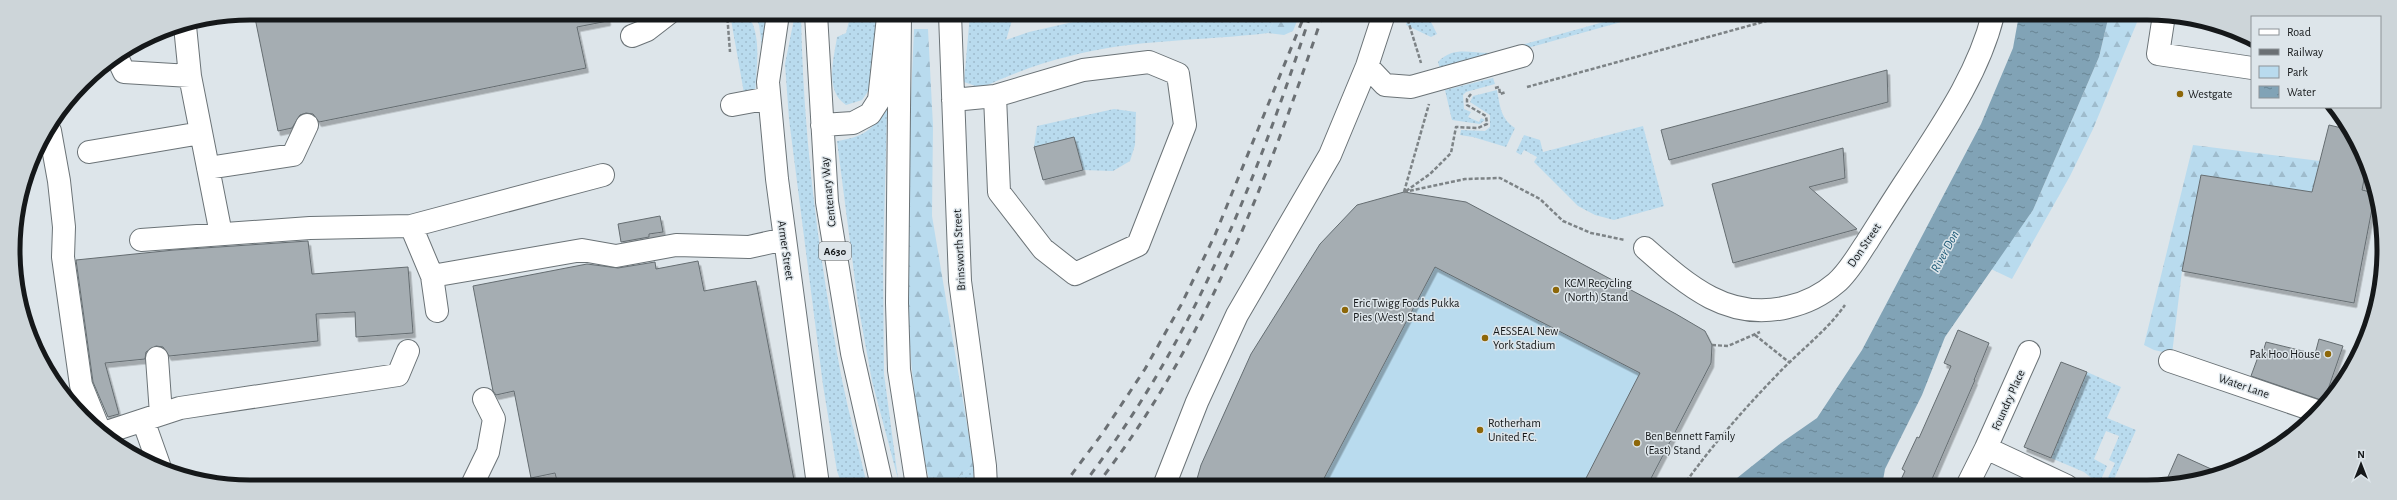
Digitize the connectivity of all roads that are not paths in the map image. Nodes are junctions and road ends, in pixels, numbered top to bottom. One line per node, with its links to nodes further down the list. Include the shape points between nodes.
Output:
1 (660, 20): 11 (street, via 647,30)
2 (777, 20): 18 (street, Armer Street, via 768,82)
3 (816, 20): 22 (street, Centenary Way / A630)
4 (887, 20): 22 (street, via 879,100 870,114 853,123)
5 (900, 20): 49 (street, via 897,303 899,370)
6 (950, 20): 19 (street, Brinsworth Street)
7 (1382, 20): 14 (street)
8 (1991, 20): 32 (street, Don Street, via 1976,65 1942,125 1856,259 1831,287 1806,303 1773,311 1741,310 1707,296 1680,278)
9 (2163, 20): 15 (street, via 2158,54)
10 (185, 29): 16 (street)
11 (632, 36)
12 (1522, 56): 14 (street, via 1411,87 1385,85)
13 (119, 61): 16 (street, via 124,72)
14 (1366, 66): 51 (street, via 1330,155 1237,315 1197,402)
15 (2251, 68)
16 (190, 76): 23 (street)
17 (995, 96): 17 (street, via 1083,70 1149,62 1178,74 1185,125 1138,245 1075,274 1043,249 999,192); 19 (street)
18 (769, 98): 20 (street); 30 (street, Armer Street)
19 (953, 100): 50 (street, Brinsworth Street, via 960,280)
20 (732, 106)
21 (306, 125): 26 (street, via 293,155)
22 (822, 125): 48 (street, Centenary Way / A630, via 827,202 849,338)
23 (201, 133): 25 (street); 26 (street)
24 (51, 135): 42 (street, via 59,181 64,227 63,257 81,386)
25 (89, 152)
26 (208, 168): 29 (street)
27 (603, 175): 28 (street)
28 (412, 226): 29 (street, via 310,228); 33 (street)
29 (221, 234): 31 (street)
30 (785, 239): 33 (street, via 750,247 676,245 616,256 582,250); 47 (street, Armer Street)
31 (141, 240)
32 (1645, 248)
33 (432, 276): 34 (street)
34 (437, 311)
35 (408, 351): 41 (street, via 398,375 180,408)
36 (2029, 352): 44 (street, Foundry Place)
37 (157, 358): 41 (street)
38 (2170, 361): 40 (street, Water Lane)
39 (484, 399): 46 (street, via 494,419 488,452)
40 (2313, 410)
41 (152, 417): 43 (street); 45 (street)
42 (95, 421)
43 (109, 431)
44 (1986, 448): 52 (street, Foundry Place); 53 (street)
45 (158, 460)
46 (474, 480)
47 (817, 480)
48 (881, 480)
49 (916, 480)
50 (986, 480)
51 (1166, 480)
52 (1970, 480)
53 (2054, 480)

